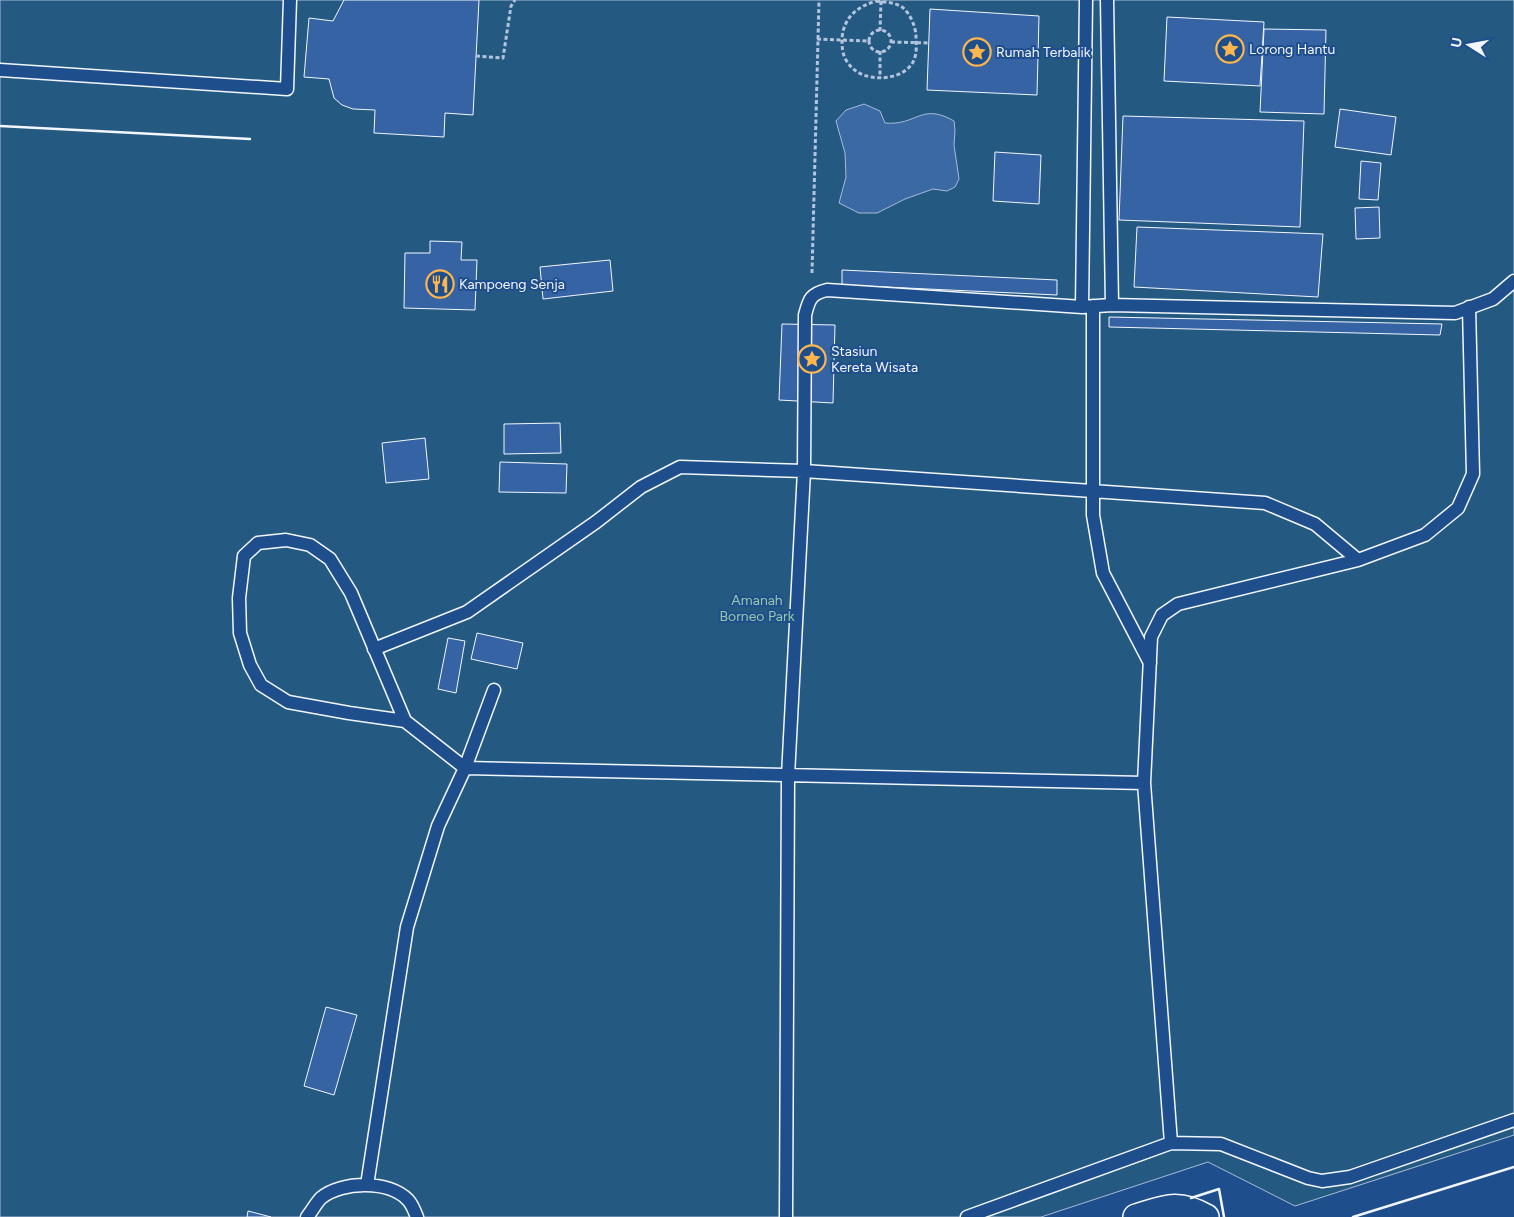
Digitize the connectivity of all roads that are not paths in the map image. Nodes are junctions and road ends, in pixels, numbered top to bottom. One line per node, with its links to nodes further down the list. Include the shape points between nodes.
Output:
1 (290, 0): 4 (lane, via 287,89)
2 (1086, 0): 7 (lane)
3 (1107, 0): 6 (lane)
4 (0, 70)
5 (1514, 280): 8 (lane, via 1493,299)
6 (1112, 305): 7 (lane); 8 (lane, via 1455,313)
7 (1088, 306): 9 (lane, via 827,290 817,292 811,296 805,315); 10 (lane)
8 (1469, 307): 11 (lane, via 1473,474 1458,508 1426,535)
9 (804, 471): 10 (lane); 12 (lane, via 680,467 641,487 467,612); 17 (lane)
10 (1093, 491): 11 (lane, via 1265,503 1316,524); 13 (lane, via 1093,515 1103,573)
11 (1358, 560): 13 (lane, via 1178,604 1162,615 1151,637)
12 (374, 649): 15 (lane); 15 (lane, via 351,593 330,559 310,545 286,540 258,544 244,556 239,598 240,633 250,665 261,685 288,702)
13 (1150, 663): 18 (lane)
14 (494, 690): 16 (lane)
15 (405, 721): 16 (lane)
16 (465, 768): 17 (lane); 21 (lane, via 438,826 407,927)
17 (788, 776): 18 (lane); 24 (lane)
18 (1144, 783): 20 (lane)
19 (1514, 1120): 20 (lane, via 1350,1178 1322,1181 1221,1144)
20 (1171, 1143): 25 (lane)
21 (367, 1185): 22 (lane, via 343,1187 321,1198); 23 (lane, via 386,1187 408,1200)
22 (307, 1217)
23 (417, 1217)
24 (786, 1217)
25 (968, 1217)
26 (1136, 1217): 27 (street, via 1181,1206)
27 (1206, 1217)

